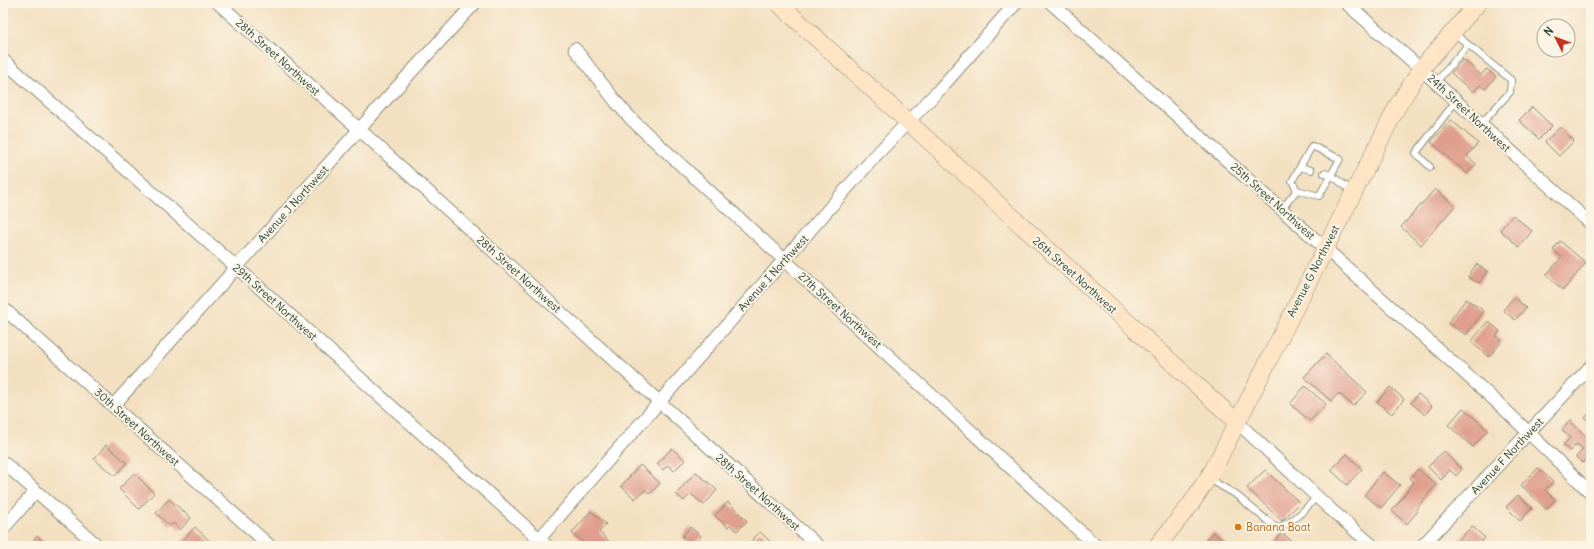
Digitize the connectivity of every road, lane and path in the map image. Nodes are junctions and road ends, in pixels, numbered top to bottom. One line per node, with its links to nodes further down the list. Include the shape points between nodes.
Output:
1 (218, 3): 17 (street, 28th Street Northwest)
2 (475, 3): 17 (street, Avenue J Northwest)
3 (778, 3): 15 (main road, 26th Street Northwest)
4 (1016, 3): 15 (street, Avenue I Northwest)
5 (1051, 3): 25 (street, 25th Street Northwest)
6 (1346, 3): 12 (street, 24th Street Northwest)
7 (1478, 3): 8 (main road, Avenue G Northwest)
8 (1452, 32): 9 (lane); 12 (main road, Avenue G Northwest)
9 (1468, 45): 13 (lane); 16 (lane, via 1511,80 1510,92)
10 (575, 49): 28 (street, 27th Street Northwest, via 632,120)
11 (3, 60): 29 (street, 29th Street Northwest)
12 (1421, 69): 13 (street, 24th Street Northwest); 24 (main road, Avenue G Northwest, via 1397,107)
13 (1436, 82): 14 (street, 24th Street Northwest)
14 (1456, 101): 16 (street, 24th Street Northwest); 19 (lane, via 1416,153)
15 (909, 123): 28 (street, Avenue I Northwest, via 877,154); 34 (main road, 26th Street Northwest)
16 (1481, 124): 26 (street, 24th Street Northwest)
17 (360, 130): 29 (street, Avenue J Northwest); 32 (street, 28th Street Northwest)
18 (1300, 167): 20 (lane); 22 (lane, via 1312,146 1340,159); 23 (lane, via 1292,181)
19 (1430, 167)
20 (1311, 170)
21 (1324, 173): 22 (lane)
22 (1331, 175): 23 (lane, via 1319,196); 24 (lane)
23 (1297, 190): 25 (lane)
24 (1353, 192): 27 (main road, Avenue G Northwest)
25 (1282, 210): 27 (street, 25th Street Northwest)
26 (1591, 224)
27 (1325, 249): 34 (main road, Avenue G Northwest); 35 (street, 25th Street Northwest)
28 (784, 260): 32 (street, Avenue I Northwest); 46 (street, 27th Street Northwest)
29 (236, 268): 33 (street, Avenue J Northwest); 42 (street, 29th Street Northwest)
30 (3, 308): 33 (street, 30th Street Northwest)
31 (1591, 366): 35 (street, Avenue F Northwest)
32 (660, 401): 42 (street, Avenue I Northwest); 45 (street, 28th Street Northwest)
33 (113, 406): 44 (street, 30th Street Northwest)
34 (1237, 422): 37 (main road, Avenue G Northwest); 40 (street, 26th Street Northwest)
35 (1529, 433): 39 (street, 25th Street Northwest); 49 (street, Avenue F Northwest)
36 (3, 462): 38 (street)
37 (1208, 478): 40 (lane, via 1236,494 1275,528 1300,514); 47 (main road, Avenue G Northwest)
38 (36, 492): 41 (street); 43 (street)
39 (1591, 493)
40 (1317, 497): 48 (street, 26th Street Northwest)
41 (3, 529)
42 (540, 544)
43 (98, 546)
44 (270, 546)
45 (818, 546)
46 (1096, 546)
47 (1157, 546)
48 (1373, 546)
49 (1422, 546)

